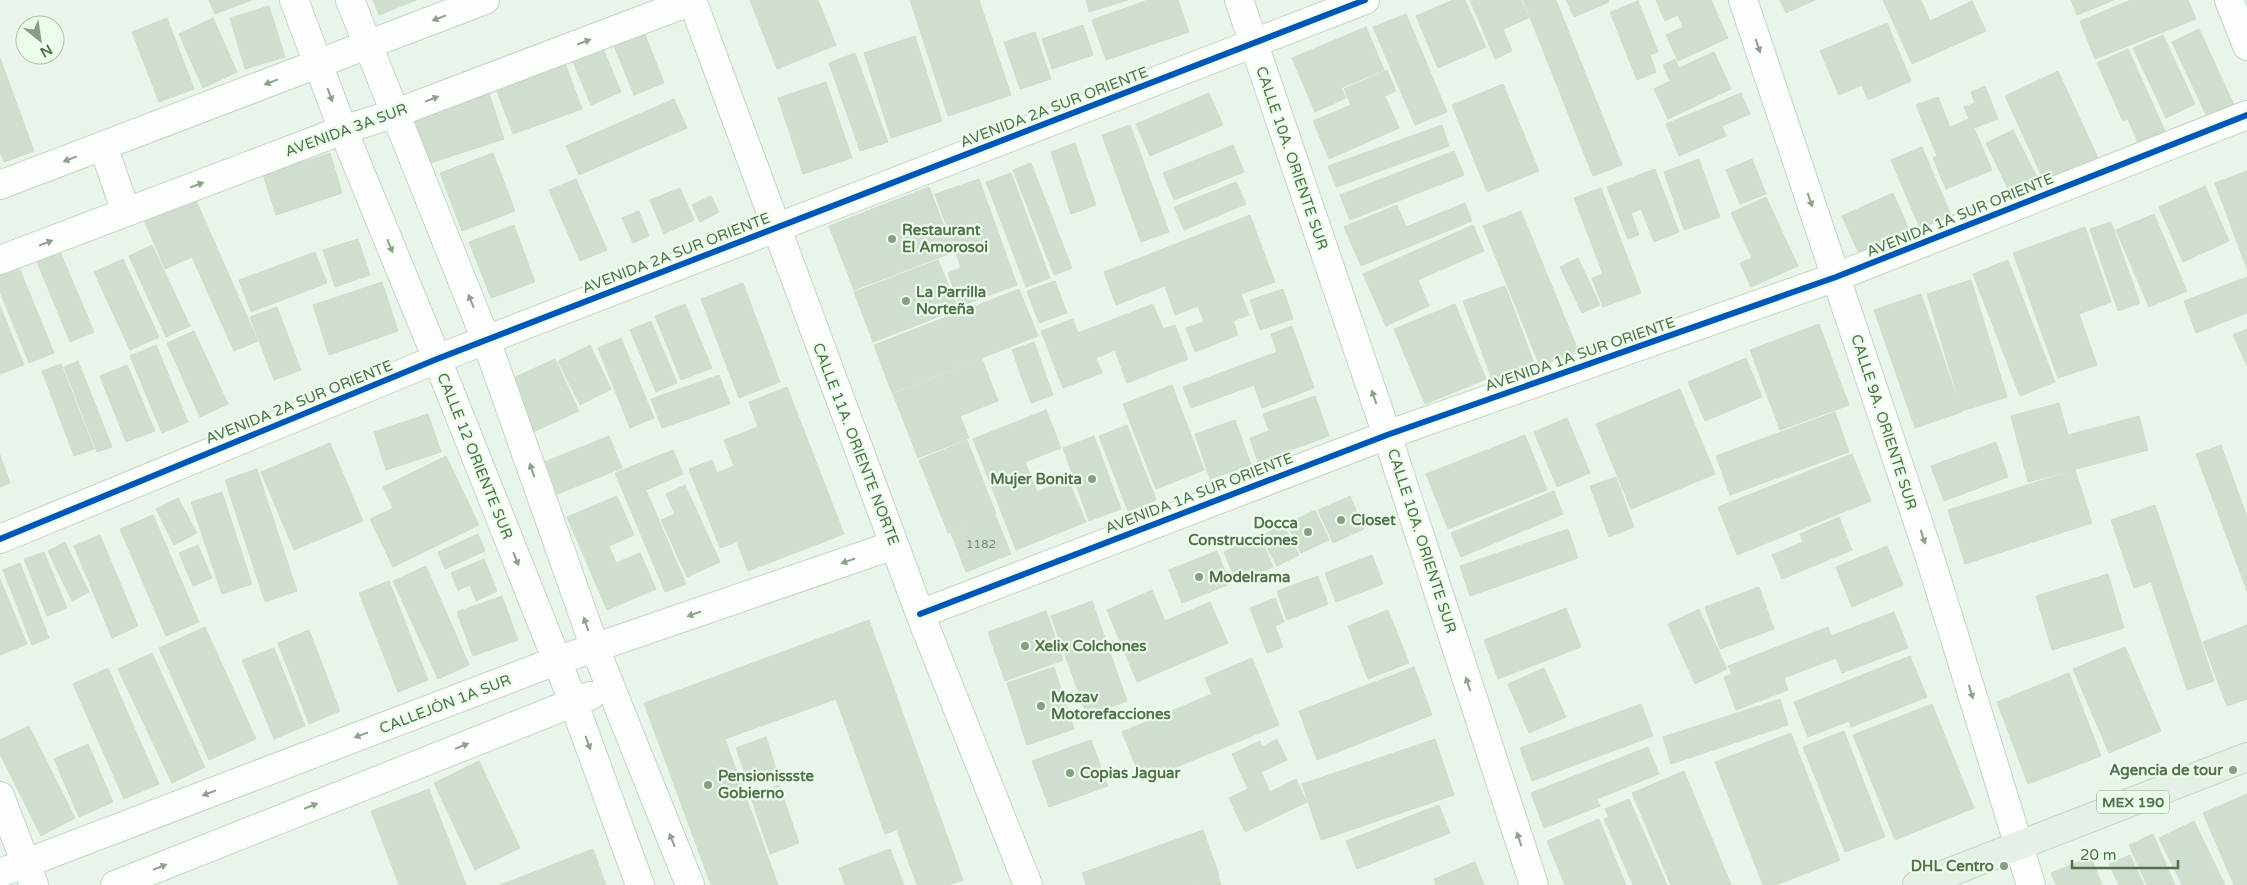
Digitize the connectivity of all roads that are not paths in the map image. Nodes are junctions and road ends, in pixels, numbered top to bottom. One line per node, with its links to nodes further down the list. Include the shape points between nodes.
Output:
1 (294, 0): 12 (street, CALLE 12 ORIENTE SUR)
2 (350, 0): 10 (street)
3 (485, 0): 10 (street, one-way to 10)
4 (1239, 0): 9 (street, CALLE 10A. ORIENTE SUR)
5 (1365, 0): 9 (street, AVENIDA 2A SUR ORIENTE)
6 (1743, 0): 21 (street, CALLE 9A. ORIENTE SUR, one-way to 21)
7 (2229, 0): 11 (street)
8 (692, 1): 13 (street, AVENIDA 3A SUR, one-way to 8); 19 (street, CALLE 11A. ORIENTE NORTE)
9 (1253, 44): 19 (street, AVENIDA 2A SUR ORIENTE); 24 (street, CALLE 10A. ORIENTE SUR, one-way to 9)
10 (367, 46): 12 (street); 13 (street)
11 (2247, 46)
12 (319, 64): 15 (street, CALLE 12 ORIENTE SUR, one-way to 15); 16 (street, one-way to 16)
13 (396, 113): 15 (street, AVENIDA 3A SUR); 22 (street, one-way to 13)
14 (2247, 115): 21 (street, AVENIDA 1A SUR ORIENTE)
15 (343, 130): 18 (street, AVENIDA 3A SUR, one-way to 15); 23 (street, CALLE 12 ORIENTE SUR, one-way to 23)
16 (103, 146): 17 (street, one-way to 17); 18 (street)
17 (0, 185)
18 (126, 212): 20 (street, AVENIDA 3A SUR, one-way to 18)
19 (775, 227): 22 (street, AVENIDA 2A SUR ORIENTE); 26 (street, CALLE 11A. ORIENTE NORTE)
20 (0, 260)
21 (1836, 277): 24 (street, AVENIDA 1A SUR ORIENTE); 34 (street, CALLE 9A. ORIENTE SUR, one-way to 34, via 1931,561)
22 (486, 340): 23 (street, AVENIDA 2A SUR ORIENTE); 28 (street, one-way to 22)
23 (437, 358): 25 (street, AVENIDA 2A SUR ORIENTE); 29 (street, CALLE 12 ORIENTE SUR, one-way to 29)
24 (1387, 435): 27 (street, AVENIDA 1A SUR ORIENTE); 41 (street, CALLE 10A. ORIENTE SUR, one-way to 24)
25 (0, 539)
26 (894, 545): 27 (street, CALLE 11A. ORIENTE NORTE); 28 (street, CALLEJÓN 1A SUR, one-way to 28)
27 (920, 614): 40 (street, CALLE 11A. ORIENTE NORTE)
28 (595, 648): 29 (street, CALLEJÓN 1A SUR); 30 (street)
29 (556, 661): 31 (street, CALLE 12 ORIENTE SUR); 36 (street, CALLEJÓN 1A SUR, one-way to 36)
30 (610, 689): 31 (street); 39 (street, one-way to 30)
31 (574, 702): 37 (street, one-way to 31); 38 (street, CALLE 12 ORIENTE SUR, one-way to 38)
32 (2247, 758): 34 (main road, MEX 190)
33 (0, 796): 36 (street)
34 (2018, 846): 42 (main road, MEX 190); 43 (street, CALLE 9A. ORIENTE SUR)
35 (0, 873): 36 (street, CALLEJÓN 1A SUR)
36 (30, 874)
37 (115, 885)
38 (640, 885)
39 (690, 885)
40 (1028, 885)
41 (1534, 885)
42 (1917, 885)
43 (2031, 885)

